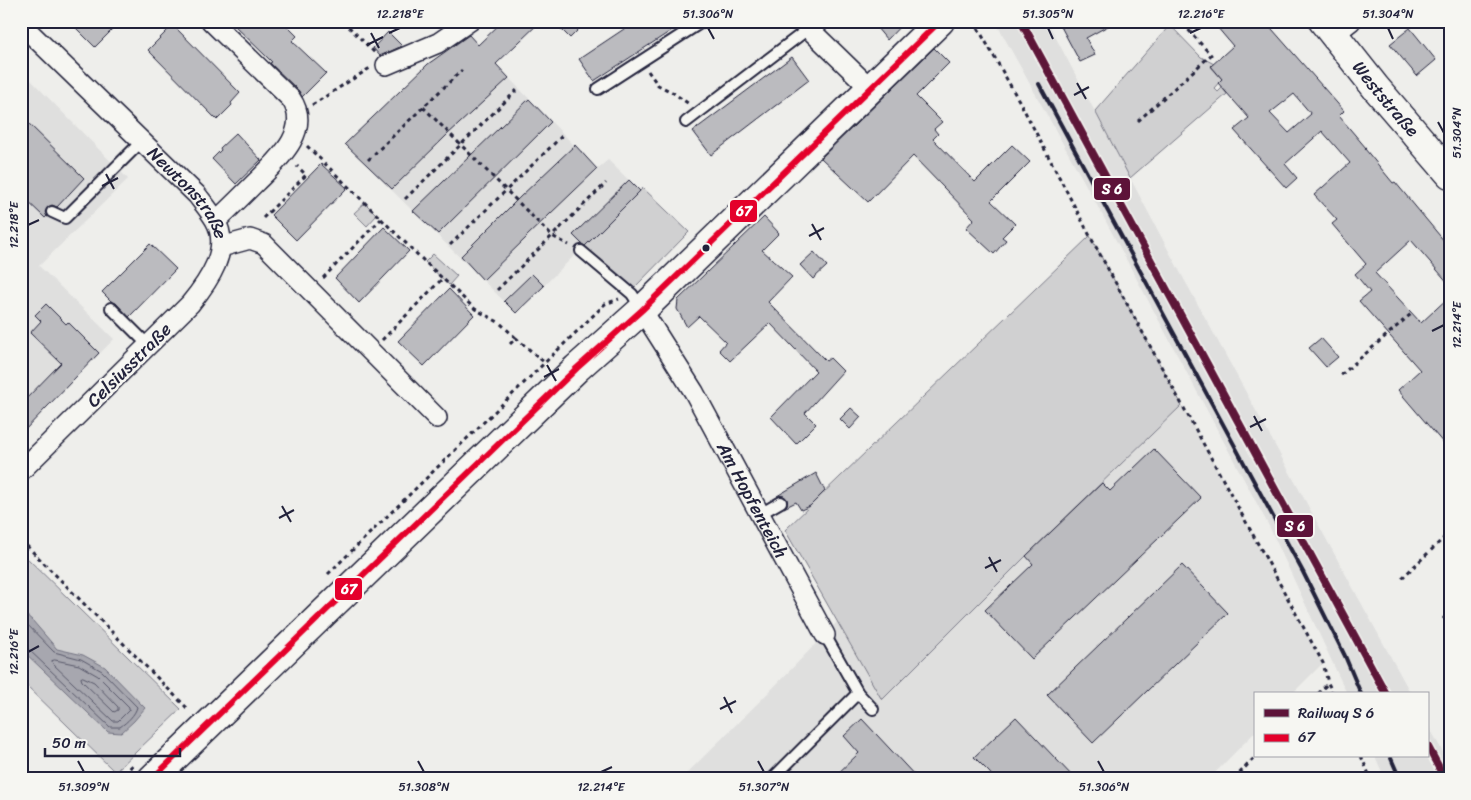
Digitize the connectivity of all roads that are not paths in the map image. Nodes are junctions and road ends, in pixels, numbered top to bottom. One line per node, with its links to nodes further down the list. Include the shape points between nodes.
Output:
1 (211, 21): 15 (street, via 291,99 297,114 294,138 284,154)
2 (470, 21): 8 (street, via 438,43)
3 (702, 21): 9 (lane)
4 (940, 21): 10 (main road)
5 (21, 24): 12 (street, Newtonstraße)
6 (804, 25): 10 (street); 11 (lane)
7 (1331, 26): 13 (main road, Weststraße, via 1376,88)
8 (384, 62)
9 (598, 89)
10 (871, 89): 18 (main road)
11 (686, 122)
12 (142, 142): 14 (lane, via 65,218); 15 (street, Newtonstraße, via 197,195)
13 (1450, 174)
14 (52, 212)
15 (216, 221): 16 (street, Newtonstraße)
16 (221, 247): 20 (street, Celsiusstraße, via 216,267 205,285); 21 (street, Newtonstraße, via 250,239 264,244)
17 (581, 251): 18 (lane)
18 (637, 302): 24 (street, Am Hopfenteich, via 694,392); 28 (main road, via 577,368)
19 (111, 308): 20 (lane)
20 (148, 345): 22 (street, Celsiusstraße)
21 (437, 418)
22 (21, 472)
23 (781, 502): 24 (lane)
24 (760, 514): 25 (street, Am Hopfenteich)
25 (824, 635): 26 (lane, Am Hopfenteich)
26 (858, 693): 27 (lane, Am Hopfenteich); 29 (lane)
27 (872, 709)
28 (146, 768)
29 (772, 779)

